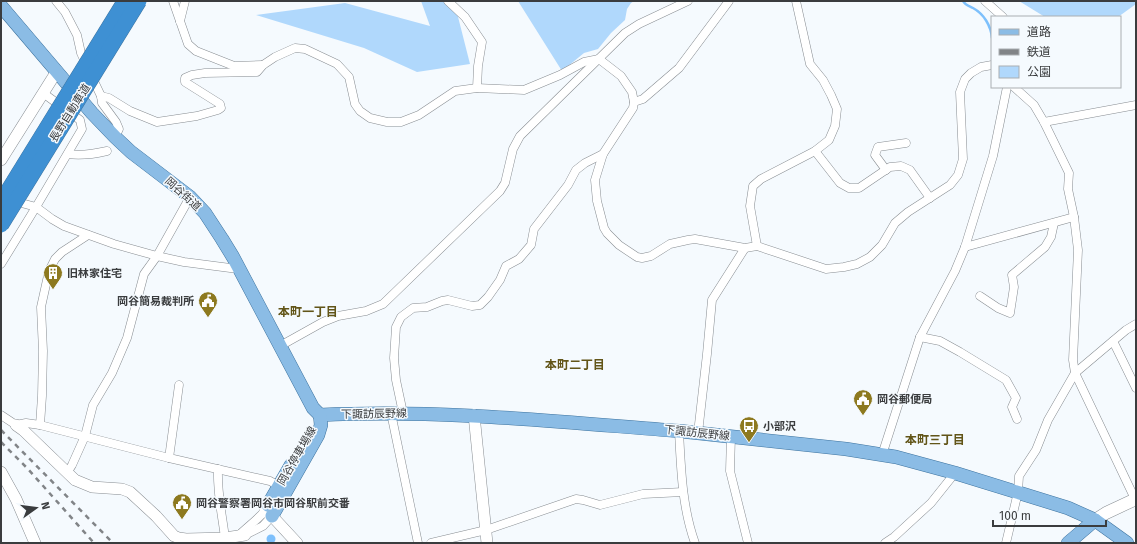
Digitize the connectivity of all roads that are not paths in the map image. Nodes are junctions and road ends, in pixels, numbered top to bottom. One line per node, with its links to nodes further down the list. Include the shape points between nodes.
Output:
1 (56, 1): 22 (street, via 77,35 81,53)
2 (125, 1): 37 (highway, 長野自動車道, bridge)
3 (139, 1): 41 (highway, 長野自動車道, bridge)
4 (173, 1): 13 (street)
5 (185, 1): 13 (street)
6 (688, 1): 14 (street, via 625,33)
7 (729, 1): 23 (street, via 679,68 643,99)
8 (796, 1): 29 (street, via 810,64 822,80 837,109 835,126 828,140)
9 (985, 1): 12 (street)
10 (450, 2): 18 (street, via 465,17 482,42)
11 (1, 6): 17 (main road, 岡谷街道)
12 (1002, 16)
13 (180, 22): 16 (street, via 188,44 196,51 234,66)
14 (599, 59): 18 (street, via 584,62 524,90); 23 (street, via 620,76 632,92); 53 (street, via 520,136 513,149 505,183 500,191 383,304 323,322)
15 (991, 64): 36 (street, via 981,67 965,79 960,92 963,159 958,175 950,185)
16 (263, 65): 18 (street, via 295,48 322,56 337,64 349,77 355,104 360,111 370,118 387,122 401,122 418,115 455,91); 22 (street, via 257,72 204,73 192,74 185,78 185,82 220,104 221,108 218,110 197,116 157,122)
17 (57, 71): 21 (street); 26 (main road, 岡谷街道)
18 (477, 88)
19 (1007, 88): 44 (street, via 993,156)
20 (1015, 88): 25 (street, via 1034,105)
21 (43, 93): 30 (street, via 80,120 82,129); 32 (street)
22 (101, 96): 26 (street, via 102,103 119,129)
23 (634, 102): 31 (street, via 633,108)
24 (1136, 106): 25 (street)
25 (1044, 122): 39 (street, via 1069,173 1068,189)
26 (115, 137): 34 (main road, 岡谷街道)
27 (906, 143): 33 (street, via 878,147 875,155)
28 (107, 151): 30 (street)
29 (815, 151): 33 (street, via 840,183 849,188 859,188); 43 (street, via 761,179 753,186 750,206)
30 (68, 154): 38 (street)
31 (602, 154): 45 (street, via 595,180 604,228 619,245 637,257 651,256 670,244 695,239); 57 (street, via 576,170 568,185 534,229 531,245 519,259 506,266 500,280 480,305 472,306 448,300 413,308 401,317 396,327 394,358)
32 (2, 158)
33 (886, 170): 36 (street, via 901,166 910,170)
34 (190, 197): 46 (street); 48 (main road, 岡谷街道, via 219,234)
35 (1, 198): 38 (street)
36 (930, 198): 43 (street, via 894,223 882,244 870,257 857,264 826,269)
37 (1, 202)
38 (36, 207): 42 (street, via 64,226); 47 (street)
39 (1074, 217): 40 (street); 54 (street, via 1078,250 1073,360)
40 (1054, 222): 44 (street); 49 (street, via 1051,237 1045,247 1012,275 1014,287 1010,313)
41 (1, 225)
42 (88, 235): 46 (street); 63 (street, via 62,252 49,271 41,307 43,351)
43 (757, 246): 45 (street)
44 (965, 247): 51 (street)
45 (745, 248): 65 (street, via 712,300)
46 (157, 256): 48 (street); 66 (street, via 144,274 127,338 112,373 93,405)
47 (1, 264)
48 (238, 269): 53 (main road, 岡谷街道)
49 (980, 296)
50 (1136, 324): 52 (street)
51 (920, 337): 61 (street, via 940,340 1006,380 1016,398 1012,407); 68 (street)
52 (1113, 341): 54 (street); 56 (street)
53 (280, 346): 59 (main road, 岡谷街道, via 313,408)
54 (1075, 373): 76 (street, via 1048,420 1036,450 1019,476); 77 (street)
55 (179, 385): 69 (street)
56 (1136, 388)
57 (397, 413): 59 (main road, 下諏訪辰野線); 60 (main road, 下諏訪辰野線); 84 (street)
58 (1, 415): 62 (street)
59 (320, 415): 74 (main road, 岡谷停車場線); 78 (main road, 岡谷停車場線, via 318,435)
60 (474, 415): 64 (main road, 下諏訪辰野線); 80 (street)
61 (1017, 419)
62 (16, 425): 63 (street); 72 (street)
63 (40, 425): 66 (street)
64 (679, 430): 65 (main road, 下諏訪辰野線); 75 (street)
65 (698, 433): 67 (main road, 下諏訪辰野線)
66 (85, 436): 69 (street); 72 (street)
67 (731, 436): 68 (main road, 下諏訪辰野線); 88 (street, via 730,470)
68 (882, 455): 73 (main road, 下諏訪辰野線)
69 (169, 458): 70 (street)
70 (218, 469): 74 (street); 81 (street, via 218,498)
71 (1, 472): 82 (street)
72 (67, 473): 81 (street, via 75,480 92,487 130,492 179,538)
73 (955, 473): 76 (main road, 下諏訪辰野線); 89 (street, via 931,503)
74 (279, 486): 78 (main road, 岡谷停車場線)
75 (683, 492): 80 (street, via 643,494 600,505 576,499); 87 (street, via 687,519)
76 (1018, 492): 79 (main road, 下諏訪辰野線, via 1068,508); 90 (street)
77 (1135, 499): 79 (main road)
78 (268, 514): 81 (street, via 245,528); 83 (street)
79 (1095, 520): 91 (main road); 92 (main road, 下諏訪辰野線)
80 (486, 530): 85 (street); 86 (street)
81 (236, 537)
82 (35, 543)
83 (297, 543)
84 (418, 543)
85 (431, 543)
86 (487, 543)
87 (695, 543)
88 (748, 543)
89 (885, 543)
90 (1006, 543)
91 (1068, 543)
92 (1127, 543)

